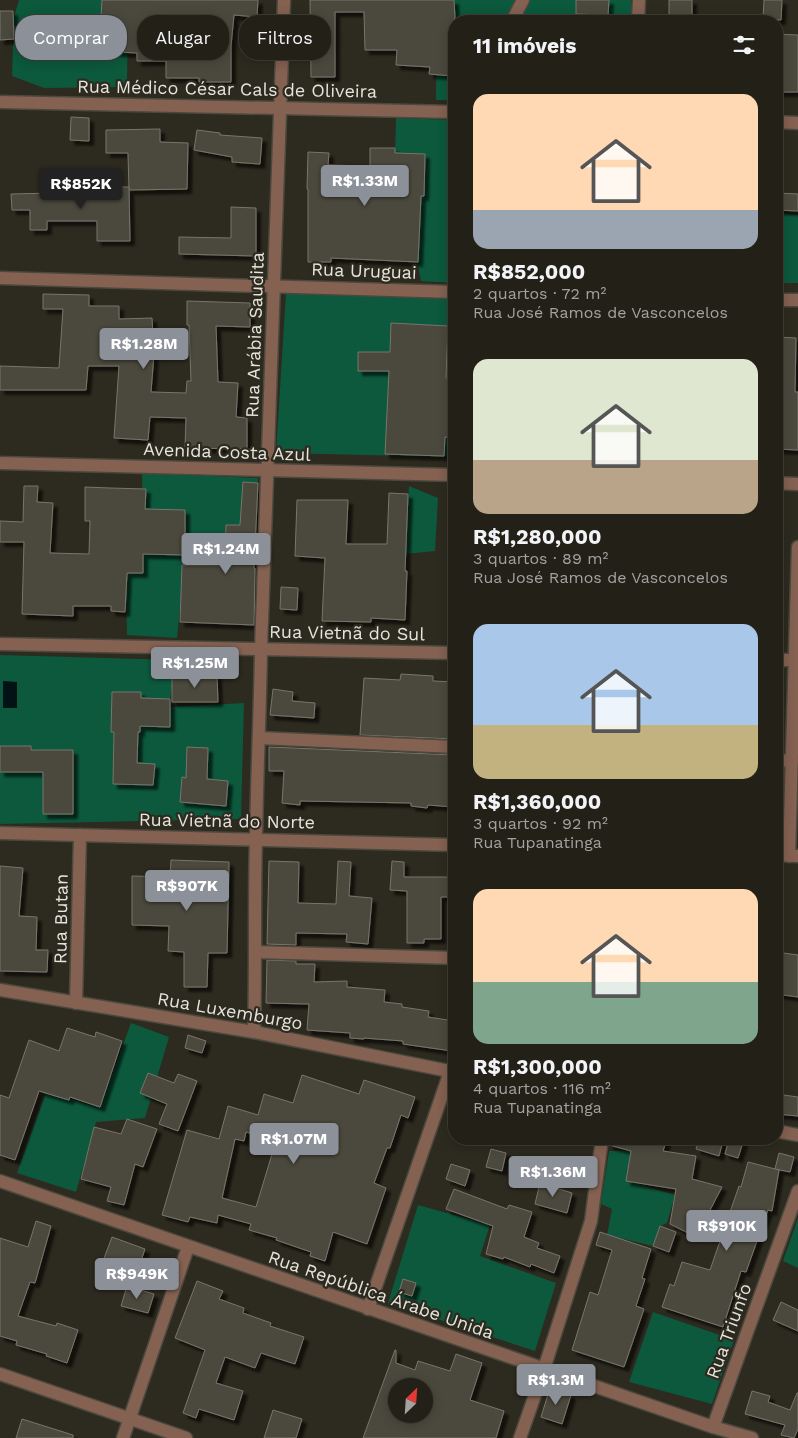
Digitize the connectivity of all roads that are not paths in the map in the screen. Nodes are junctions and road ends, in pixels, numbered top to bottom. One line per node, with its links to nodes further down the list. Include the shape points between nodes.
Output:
1 (284, 0): 7 (street, Rua Arábia Saudita)
2 (523, 0): 4 (street)
3 (639, 0): 5 (street)
4 (515, 15)
5 (638, 15)
6 (0, 102): 7 (street, Rua Médico César Cals de Oliveira)
7 (280, 107): 8 (street, Rua Médico César Cals de Oliveira); 12 (street, Rua Arábia Saudita)
8 (448, 112)
9 (783, 122): 10 (street)
10 (798, 123)
11 (0, 278): 12 (street, Rua Uruguai)
12 (274, 286): 13 (street, Rua Uruguai); 17 (street, Rua Arábia Saudita)
13 (448, 292)
14 (783, 300): 15 (street)
15 (798, 300)
16 (0, 463): 17 (street, Avenida Costa Azul)
17 (268, 471): 18 (street, Avenida Costa Azul); 23 (street, Rua Arábia Saudita)
18 (448, 475)
19 (783, 483): 20 (street)
20 (798, 484)
21 (798, 547): 26 (street)
22 (0, 644): 23 (street, Rua Vietnã do Sul)
23 (261, 649): 24 (street, Rua Vietnã do Sul); 27 (street, Rua Arábia Saudita)
24 (448, 653)
25 (783, 662): 26 (street)
26 (796, 667): 30 (street)
27 (260, 738): 28 (street); 33 (street, Rua Arábia Saudita)
28 (448, 747)
29 (783, 760): 30 (street)
30 (792, 761): 35 (street)
31 (0, 833): 32 (street, Rua Vietnã do Norte)
32 (80, 836): 33 (street, Rua Vietnã do Norte); 39 (street, Rua Butan)
33 (256, 839): 34 (street, Rua Vietnã do Norte); 36 (street, Rua Arábia Saudita)
34 (448, 845)
35 (788, 856)
36 (256, 952): 37 (street); 40 (street, Rua Arábia Saudita)
37 (448, 958)
38 (0, 990): 39 (street, Rua Luxemburgo)
39 (76, 1002): 40 (street, Rua Luxemburgo)
40 (254, 1032): 41 (street, Rua Luxemburgo)
41 (448, 1071)
42 (448, 1083): 49 (street)
43 (783, 1132): 44 (street)
44 (798, 1135)
45 (601, 1145): 50 (street, via 590,1221)
46 (0, 1181): 48 (street, Rua República Árabe Unida)
47 (798, 1191): 53 (street, Rua Triunfo)
48 (188, 1247): 49 (street, Rua República Árabe Unida); 52 (street)
49 (368, 1309): 50 (street, Rua República Árabe Unida)
50 (544, 1369): 53 (street, Rua República Árabe Unida); 56 (street)
51 (0, 1374): 52 (street)
52 (129, 1419): 54 (street); 55 (street)
53 (713, 1427): 57 (street, Rua República Árabe Unida)
54 (123, 1438)
55 (186, 1438)
56 (520, 1438)
57 (752, 1438)

